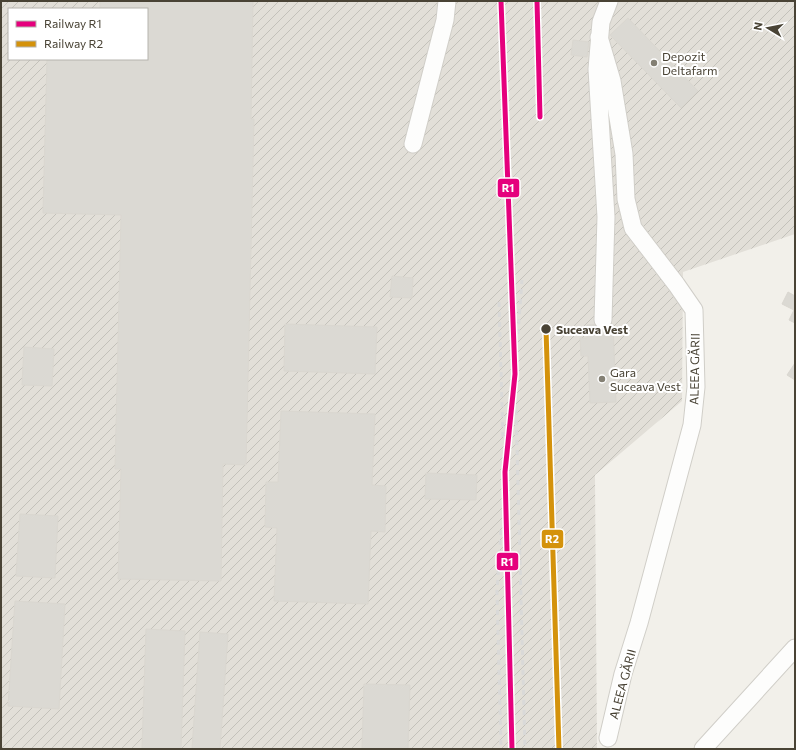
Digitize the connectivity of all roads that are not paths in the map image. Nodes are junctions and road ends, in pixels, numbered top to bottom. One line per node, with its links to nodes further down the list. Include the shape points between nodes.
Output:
1 (447, 1): 4 (street, via 445,20)
2 (609, 1): 3 (street, ALEEA GĂRII, via 601,22)
3 (599, 37): 5 (street, ALEEA GĂRII, via 597,70 606,217); 7 (street, ALEEA GĂRII, via 612,81 624,154 626,199 633,228 694,310 696,387 692,425 623,674)
4 (413, 144)
5 (603, 320)
6 (795, 648): 8 (street)
7 (608, 738)
8 (702, 749)

